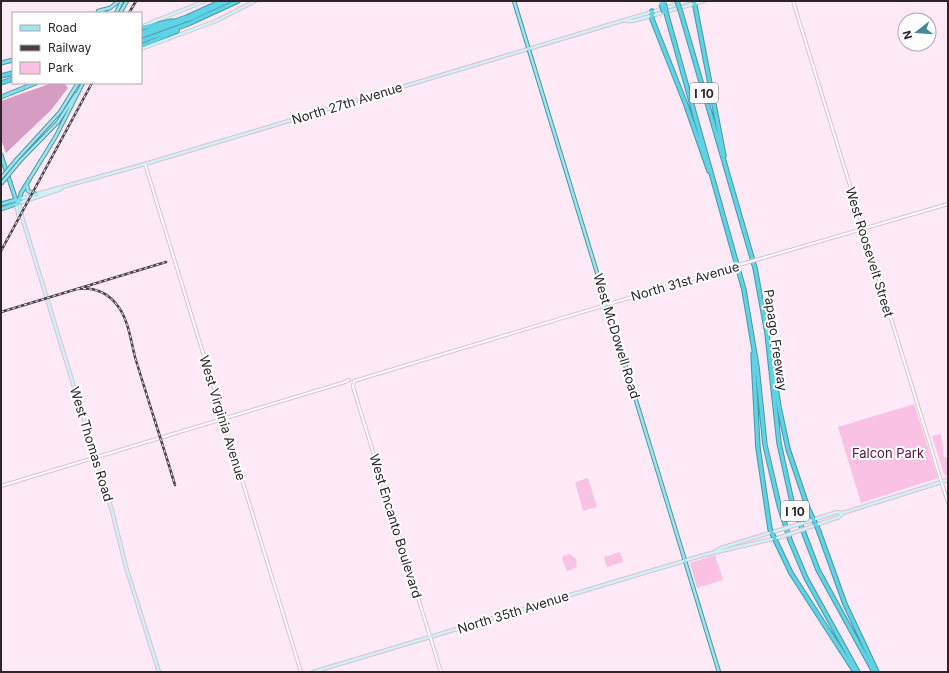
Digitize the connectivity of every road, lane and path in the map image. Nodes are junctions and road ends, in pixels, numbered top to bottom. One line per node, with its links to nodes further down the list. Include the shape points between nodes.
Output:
1 (119, 1): 17 (main road, via 110,8 98,11)
2 (122, 1): 18 (main road)
3 (127, 1): 19 (main road)
4 (205, 1): 24 (main road)
5 (222, 1): 21 (highway)
6 (228, 1): 27 (highway, via 194,17)
7 (238, 1): 22 (highway)
8 (255, 1): 30 (main road, via 216,21)
9 (514, 1): 31 (main road, West McDowell Road)
10 (677, 1): 45 (highway, Papago Freeway / I 10, bridge)
11 (688, 1): 16 (main road, North 27th Avenue)
12 (704, 1): 15 (main road, North 27th Avenue)
13 (793, 1): 56 (street, West Roosevelt Street)
14 (662, 2): 50 (highway, Papago Freeway / I 10, bridge)
15 (694, 3): 20 (main road, North 27th Avenue); 45 (highway)
16 (652, 11): 20 (highway); 23 (main road, North 27th Avenue)
17 (102, 12)
18 (116, 12)
19 (121, 12)
20 (651, 16): 23 (main road, North 27th Avenue); 50 (highway)
21 (187, 17): 25 (highway); 26 (highway)
22 (198, 20): 28 (highway); 29 (highway)
23 (625, 21): 31 (main road, North 27th Avenue)
24 (142, 28)
25 (142, 28)
26 (142, 35)
27 (142, 35)
28 (142, 41)
29 (142, 48)
30 (142, 48)
31 (528, 48): 44 (main road, North 27th Avenue); 57 (main road, West McDowell Road)
32 (12, 60): 33 (highway)
33 (1, 63)
34 (12, 74): 35 (highway)
35 (1, 77)
36 (12, 79): 37 (highway)
37 (1, 83)
38 (33, 84): 42 (highway)
39 (77, 84): 46 (main road, bridge, via 60,112)
40 (82, 84): 48 (main road, bridge, via 58,122)
41 (82, 84): 47 (main road)
42 (1, 96)
43 (1, 155): 52 (highway, West Thomas Road)
44 (144, 164): 49 (main road, North 27th Avenue); 62 (street, West Virginia Avenue)
45 (727, 173): 58 (highway, Papago Freeway / I 10, via 755,268)
46 (1, 178)
47 (30, 180): 51 (main road, via 27,190); 52 (highway)
48 (1, 184)
49 (69, 186): 51 (main road, North 27th Avenue); 52 (main road, North 27th Avenue)
50 (717, 192): 59 (highway, Papago Freeway / I 10, via 744,290)
51 (36, 194): 52 (main road, North 27th Avenue)
52 (18, 201): 53 (highway, North 27th Avenue); 55 (highway, North 27th Avenue); 63 (main road, West Thomas Road, via 19,216 22,217)
53 (1, 204)
54 (948, 204): 56 (street, North 31st Avenue)
55 (1, 209)
56 (863, 229): 57 (street, North 31st Avenue, bridge); 65 (street, West Roosevelt Street)
57 (607, 304): 61 (street, North 31st Avenue); 74 (main road, West McDowell Road)
58 (767, 333): 69 (highway, via 785,440); 82 (highway, Papago Freeway / I 10, via 778,439 794,507 820,575)
59 (752, 334): 71 (highway, via 758,448); 81 (highway, Papago Freeway / I 10, via 765,445 782,516 806,578)
60 (349, 380): 62 (street)
61 (354, 381): 75 (street, West Encanto Boulevard, via 353,387)
62 (224, 419): 63 (street); 77 (street, West Virginia Avenue)
63 (96, 457): 66 (street); 76 (main road, West Thomas Road, via 126,567)
64 (948, 480): 65 (main road, North 35th Avenue)
65 (942, 482): 67 (street, West Roosevelt Street); 68 (main road, North 35th Avenue)
66 (1, 486)
67 (948, 503)
68 (843, 513): 69 (main road, North 35th Avenue, via 837,512); 70 (main road, North 35th Avenue, via 839,517)
69 (812, 520): 70 (highway); 71 (main road, North 35th Avenue, bridge)
70 (814, 526): 72 (main road, North 35th Avenue, bridge); 82 (highway)
71 (774, 532): 72 (highway); 73 (main road, North 35th Avenue)
72 (776, 538): 73 (main road, North 35th Avenue); 81 (highway, via 791,572)
73 (714, 552): 74 (main road, North 35th Avenue)
74 (685, 561): 75 (main road, North 35th Avenue); 80 (main road, West McDowell Road)
75 (430, 637): 78 (main road, North 35th Avenue); 79 (street, West Encanto Boulevard)
76 (159, 672)
77 (301, 672)
78 (313, 672)
79 (441, 672)
80 (719, 672)
81 (856, 672)
82 (876, 672)

